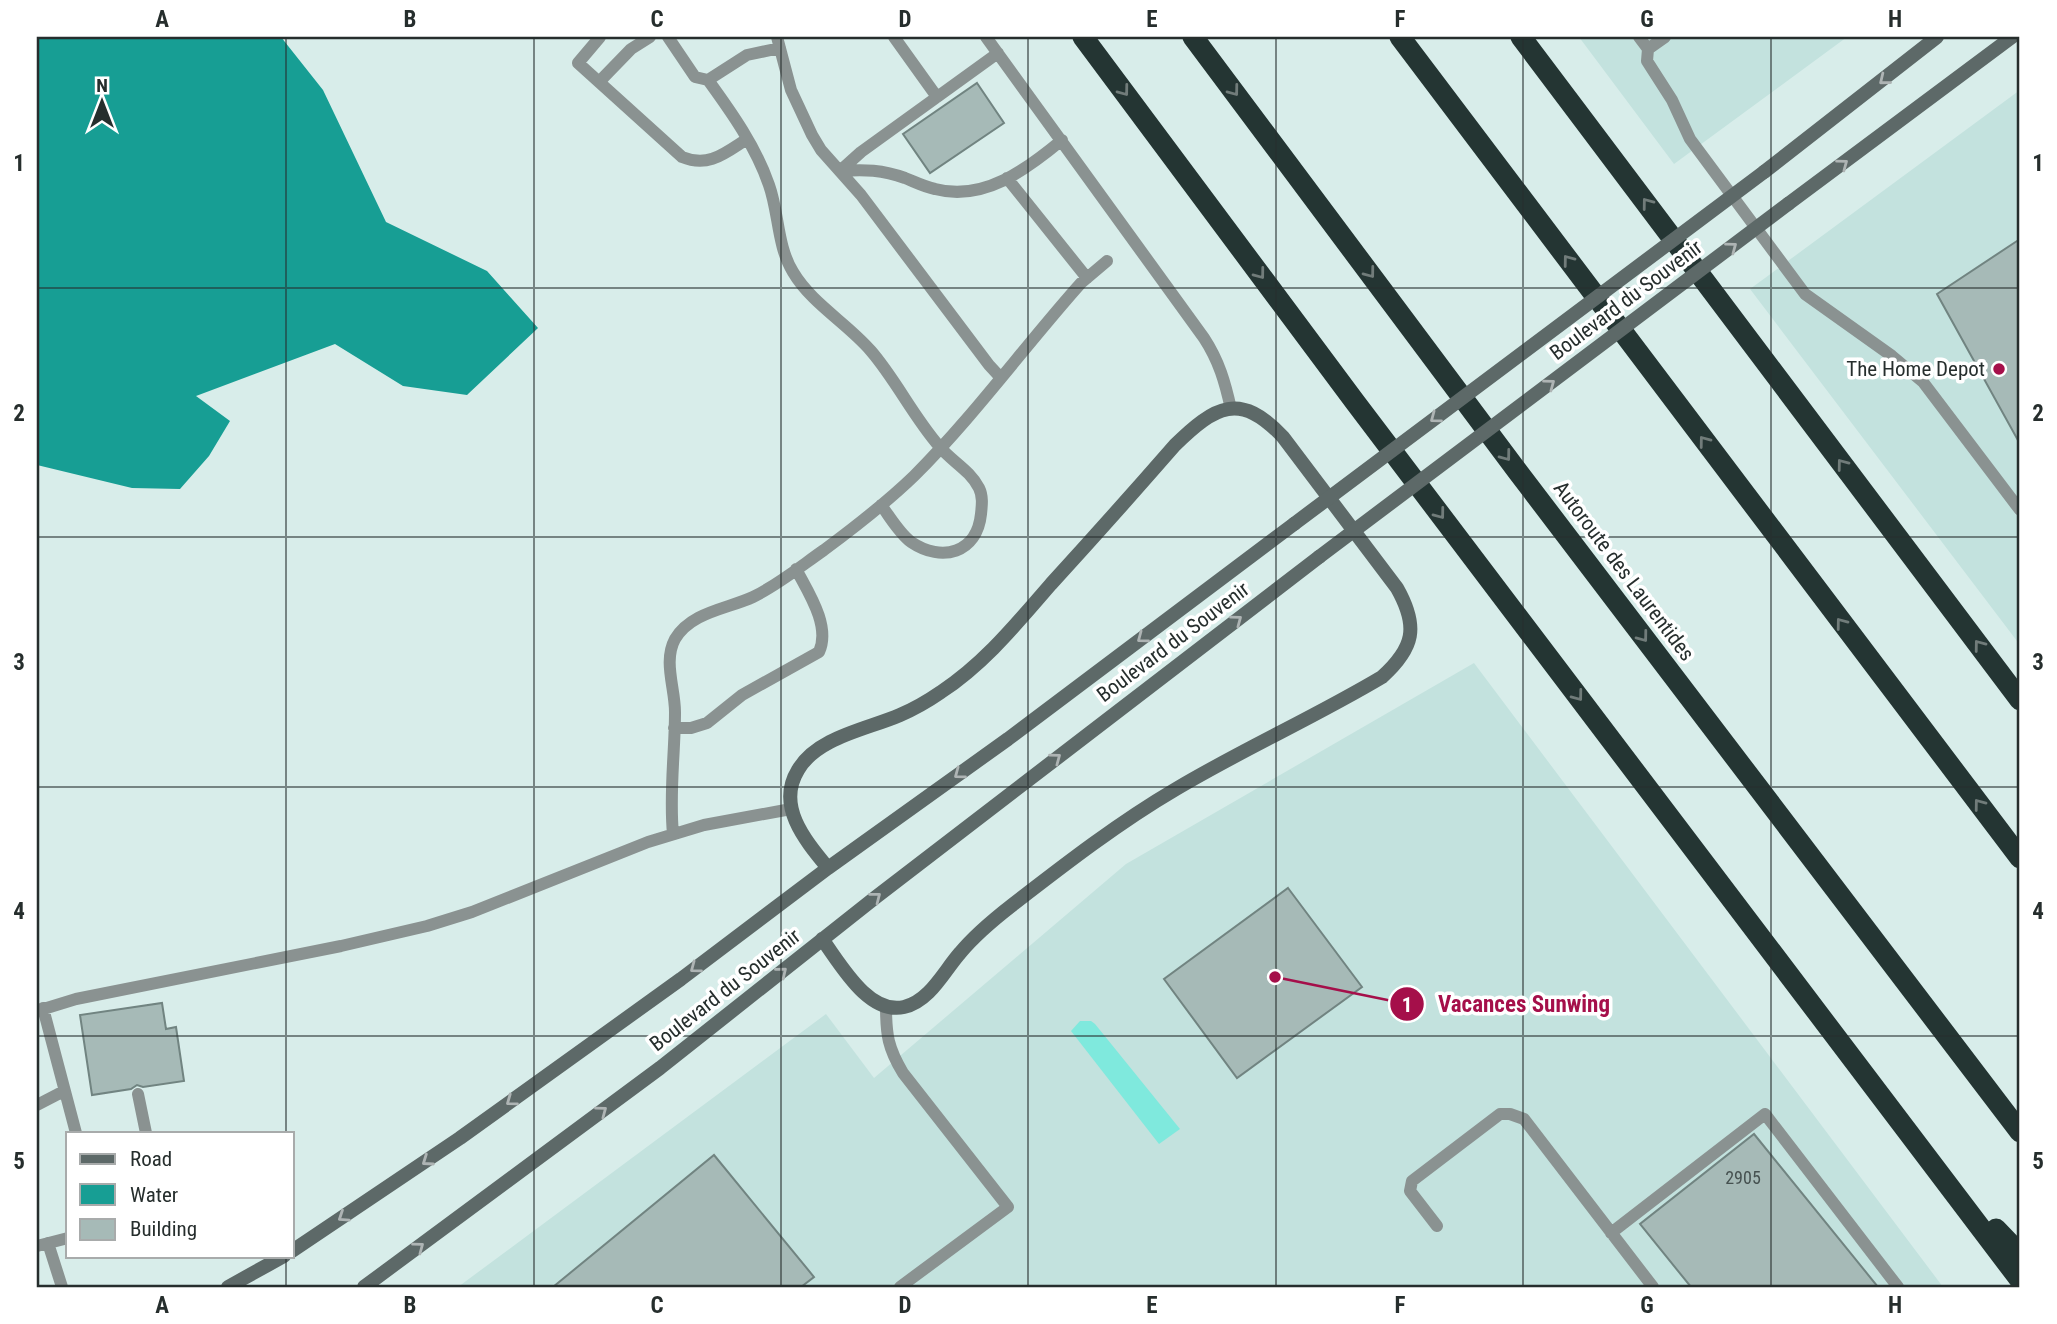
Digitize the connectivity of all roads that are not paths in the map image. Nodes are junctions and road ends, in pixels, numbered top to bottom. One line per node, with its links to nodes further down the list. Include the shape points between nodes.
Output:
1 (600, 37): 18 (lane, via 578,63)
2 (650, 37): 18 (lane, via 631,49)
3 (668, 37): 17 (lane, via 695,77)
4 (894, 37): 19 (lane)
5 (986, 37): 16 (lane)
6 (1083, 37): 47 (highway, one-way to 47)
7 (1193, 37): 46 (highway, Autoroute des Laurentides, one-way to 46)
8 (1401, 37): 36 (highway, one-way to 8)
9 (1521, 37): 32 (highway, one-way to 9)
10 (1639, 37): 15 (lane)
11 (1665, 37): 15 (lane)
12 (1937, 37): 37 (street, Boulevard du Souvenir, one-way to 37, bridge, via 1764,172)
13 (2012, 37): 38 (street, Boulevard du Souvenir, one-way to 13, bridge, via 1319,557)
14 (778, 42): 17 (lane); 22 (lane, via 802,115 821,150)
15 (1648, 49): 30 (lane, via 1647,61 1672,100 1689,139 1805,294 1923,382)
16 (998, 52): 19 (lane); 21 (lane)
17 (708, 80): 20 (lane)
18 (600, 82): 20 (lane, via 676,152 692,161 712,160)
19 (937, 97): 22 (lane)
20 (747, 139): 28 (lane, via 770,187 783,247 794,273 871,350)
21 (1062, 140): 23 (lane, via 1031,166); 27 (lane, via 1216,357)
22 (841, 171): 23 (lane, via 885,172 952,192 970,192); 26 (lane)
23 (1007, 178): 25 (lane)
24 (1107, 261): 25 (lane)
25 (1087, 278): 26 (lane)
26 (1001, 378): 28 (lane)
27 (1231, 410): 34 (street, via 1202,420 1175,445 1004,639 964,675 920,705 832,742 807,758 789,791); 39 (street, via 1258,414 1283,437 1397,588 1411,626 1403,655 1382,677 1132,817 987,926 917,1002)
28 (940, 448): 29 (lane); 29 (lane, via 970,475 982,495 979,525 969,544 944,553 928,550 908,539)
29 (881, 505): 31 (lane)
30 (2020, 510)
31 (796, 569): 33 (lane, via 752,597 706,614 681,630 669,663); 33 (lane, via 817,614 822,636 819,652 742,695 706,723)
32 (2020, 700)
33 (674, 728): 35 (lane)
34 (791, 809): 35 (lane); 37 (street, via 805,838)
35 (673, 834): 40 (lane, via 427,926)
36 (2020, 858)
37 (828, 868): 52 (street, Boulevard du Souvenir, one-way to 52, via 460,1138)
38 (822, 939): 39 (street, via 855,983); 58 (street, Boulevard du Souvenir, one-way to 38, via 660,1068)
39 (886, 1006): 59 (lane, via 892,1055 1008,1207)
40 (40, 1009): 41 (lane)
41 (64, 1091): 43 (lane); 44 (lane)
42 (138, 1094): 45 (lane)
43 (37, 1105)
44 (76, 1132)
45 (146, 1132)
46 (2020, 1132)
47 (1930, 1159): 53 (highway); 55 (highway)
48 (1437, 1226): 49 (lane, via 1410,1191 1412,1181 1500,1114 1510,1114 1524,1119)
49 (1611, 1233): 60 (lane); 61 (lane, via 1765,1114)
50 (66, 1239): 51 (lane)
51 (42, 1245): 56 (lane)
52 (294, 1250)
53 (2020, 1254)
54 (280, 1258): 57 (street)
55 (2020, 1280)
56 (62, 1287)
57 (228, 1287)
58 (364, 1287)
59 (900, 1287)
60 (1653, 1287)
61 (1898, 1287)

